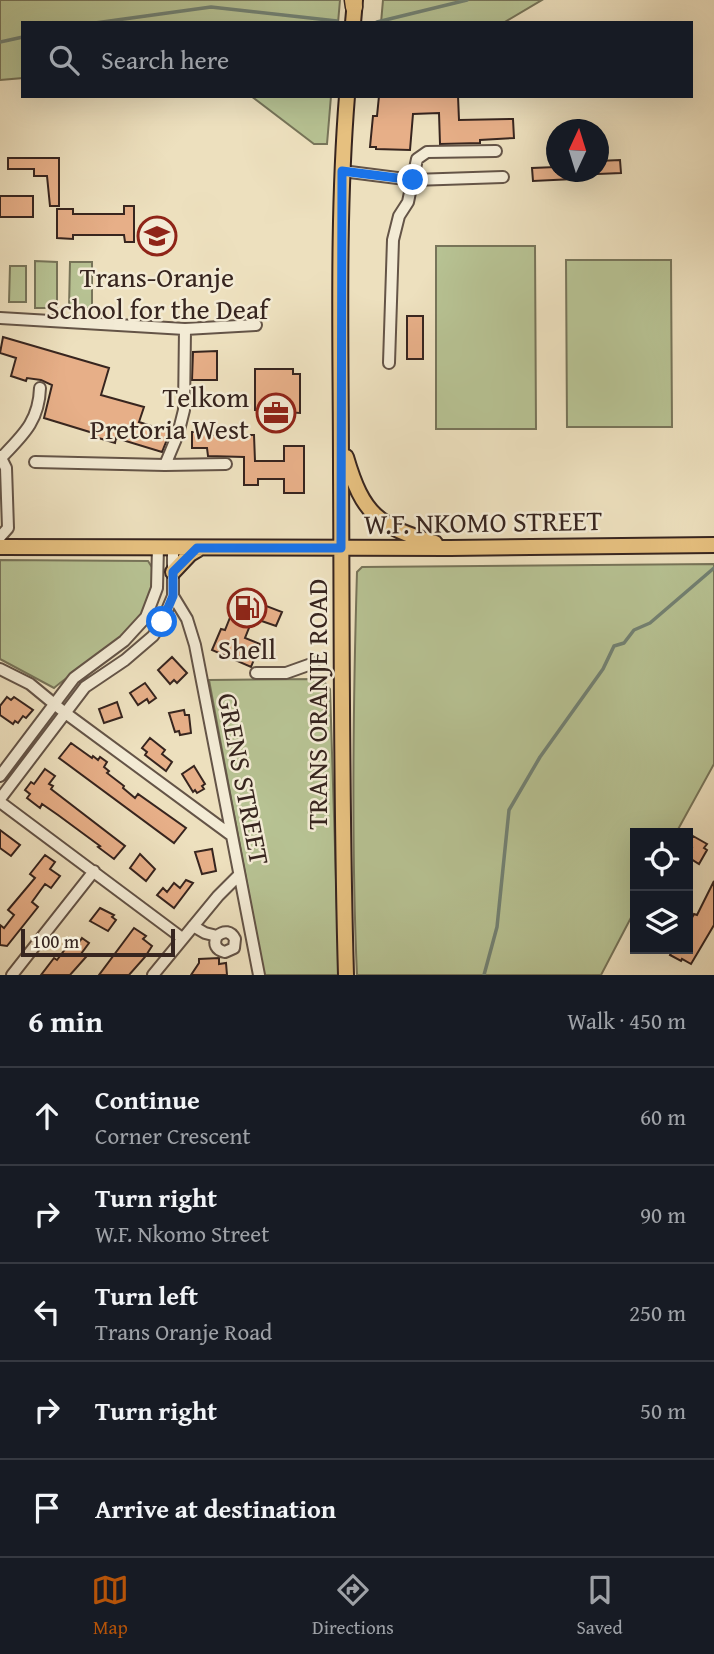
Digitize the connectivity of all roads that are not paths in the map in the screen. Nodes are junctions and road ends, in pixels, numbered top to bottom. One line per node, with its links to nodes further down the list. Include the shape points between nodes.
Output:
1 (347, 98): 3 (main road, TRANS ORANJE ROAD)
2 (496, 151): 5 (street, via 427,152 417,159)
3 (342, 171): 5 (street); 11 (main road, TRANS ORANJE ROAD)
4 (503, 177): 5 (street)
5 (413, 180): 9 (street, via 393,240)
6 (0, 318): 8 (street)
7 (256, 325): 8 (street)
8 (185, 329): 15 (street, via 184,410)
9 (389, 363)
10 (40, 388): 12 (street, via 33,421)
11 (341, 442): 22 (main road, TRANS ORANJE ROAD); 23 (main road, via 359,496 377,518 391,528)
12 (1, 457): 16 (street, via 6,468)
13 (35, 461): 15 (street)
14 (226, 464): 15 (street)
15 (166, 466)
16 (4, 532): 20 (street)
17 (714, 545): 23 (main road, W.F. NKOMO STREET)
18 (166, 546): 20 (main road, W.F. NKOMO STREET); 21 (main road, W.F. NKOMO STREET); 24 (street); 29 (street, via 146,617 124,641 75,678)
19 (0, 547): 20 (main road, W.F. NKOMO STREET)
20 (26, 547)
21 (205, 548): 22 (main road, W.F. NKOMO STREET); 24 (main road, via 197,548)
22 (341, 548): 23 (main road, W.F. NKOMO STREET); 42 (main road, TRANS ORANJE ROAD)
23 (450, 548)
24 (173, 572): 25 (street)
25 (173, 596): 30 (street, via 153,636 85,687); 33 (street, GRENS STREET, via 195,645)
26 (314, 663): 28 (street, via 286,673)
27 (0, 669): 29 (street, via 30,684)
28 (256, 673)
29 (53, 704): 30 (street); 31 (street)
30 (64, 712): 32 (street); 33 (street)
31 (0, 776)
32 (0, 800): 34 (street)
33 (231, 835): 35 (street, GRENS STREET)
34 (94, 872): 38 (street); 39 (street)
35 (239, 875): 36 (street); 41 (street, GRENS STREET)
36 (193, 926): 37 (street); 38 (street)
37 (217, 936)
38 (182, 938): 40 (street)
39 (12, 975)
40 (153, 975)
41 (259, 975)
42 (346, 975)

